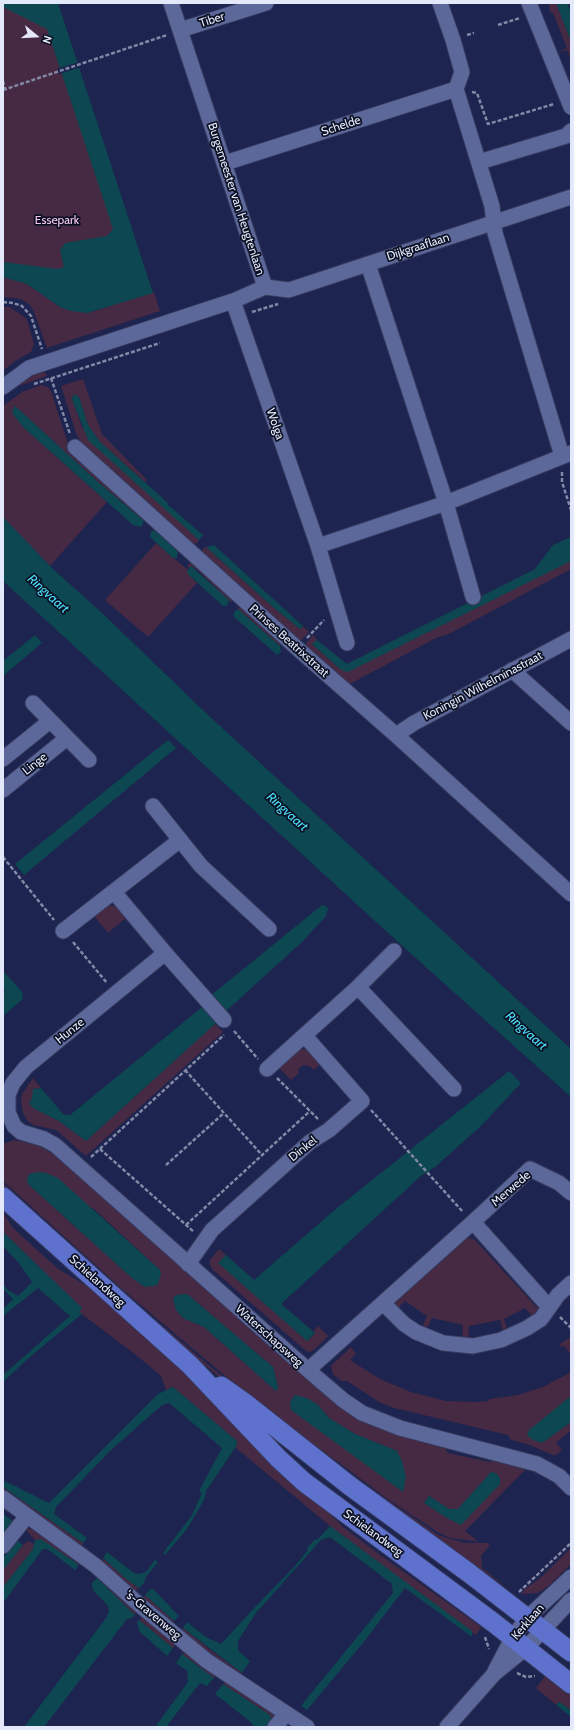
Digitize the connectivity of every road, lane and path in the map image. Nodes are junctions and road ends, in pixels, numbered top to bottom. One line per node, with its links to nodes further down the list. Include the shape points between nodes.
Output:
1 (171, 3): 5 (street, Burgemeester van Heugtenlaan)
2 (266, 3): 5 (street, Tiber)
3 (440, 3): 8 (street, via 462,72)
4 (529, 3): 9 (street)
5 (180, 30): 7 (path); 12 (street, Burgemeester van Heugtenlaan)
6 (3, 81): 7 (path)
7 (4, 89)
8 (456, 89): 9 (path, via 477,93 488,124); 11 (street); 12 (street, Schelde)
9 (569, 103)
10 (571, 131): 11 (street, via 566,136)
11 (479, 162): 14 (street, via 492,206)
12 (225, 163): 16 (street, Burgemeester van Heugtenlaan)
13 (571, 197): 14 (street, Dijkgraaflaan)
14 (494, 223): 15 (street, Dijkgraaflaan); 22 (street, via 495,233)
15 (368, 264): 16 (street, Dijkgraaflaan, via 289,290); 23 (street)
16 (265, 287): 18 (street, Burgemeester van Heugtenlaan)
17 (3, 302): 19 (path, via 22,306 31,316)
18 (233, 302): 19 (street, Burgemeester van Heugtenlaan); 25 (street, Wolga)
19 (44, 356): 20 (street, Burgemeester van Heugtenlaan); 21 (path)
20 (3, 387)
21 (75, 447): 33 (street, Prinses Beatrixstraat)
22 (567, 454): 23 (street); 24 (path, via 562,482)
23 (446, 503): 25 (street); 26 (street)
24 (571, 510)
25 (318, 546): 28 (street, Wolga)
26 (473, 597)
27 (571, 639): 29 (street, Koningin Wilhelminastraat)
28 (347, 643)
29 (512, 670): 32 (street); 33 (street, Koningin Wilhelminastraat)
30 (33, 703): 31 (street)
31 (50, 721): 34 (street); 35 (street, Linge)
32 (571, 723)
33 (396, 735): 43 (street, Prinses Beatrixstraat)
34 (67, 738): 36 (street); 37 (street, Linge)
35 (3, 759)
36 (89, 760)
37 (3, 790)
38 (153, 806): 39 (street)
39 (180, 840): 42 (street); 44 (street, via 201,866)
40 (3, 857): 41 (path)
41 (22, 881)
42 (114, 892): 45 (street); 47 (street)
43 (571, 894)
44 (269, 928)
45 (63, 931)
46 (394, 951): 48 (street)
47 (164, 953): 49 (street, via 204,999); 57 (street, Hunze, via 26,1067 13,1083 8,1095)
48 (358, 987): 50 (street); 53 (street)
49 (224, 1027): 52 (path)
50 (305, 1036): 51 (street); 54 (street)
51 (267, 1069)
52 (185, 1070): 56 (path); 58 (path)
53 (454, 1089)
54 (362, 1101): 64 (path); 66 (street, Dinkel, via 261,1185 212,1230)
55 (310, 1111): 59 (path)
56 (224, 1113): 59 (path); 60 (path)
57 (8, 1130): 61 (street, Waterschapsweg, via 44,1139 55,1145)
58 (100, 1149): 61 (path); 65 (path)
59 (262, 1155): 65 (path)
60 (166, 1165)
61 (80, 1167): 67 (street, Waterschapsweg)
62 (571, 1193): 64 (street, Merwede, via 559,1183 530,1169)
63 (3, 1197): 71 (main road, Schielandweg)
64 (473, 1222): 69 (street, Merwede); 70 (street)
65 (186, 1225): 66 (path)
66 (204, 1242): 67 (street, Dinkel)
67 (188, 1264): 72 (street, Waterschapsweg)
68 (571, 1283): 70 (street)
69 (383, 1303): 70 (street, via 416,1332 443,1343 465,1346 487,1344 515,1334 541,1319); 72 (street, Merwede)
70 (549, 1307)
71 (190, 1365): 79 (main road, Schielandweg, via 245,1403 331,1472); 80 (main road, Schielandweg, via 304,1482)
72 (308, 1370): 73 (street, Waterschapsweg, via 362,1413 400,1428 538,1464 559,1476)
73 (571, 1488)
74 (3, 1498): 75 (street, 's-Gravenweg)
75 (20, 1525): 76 (street); 83 (street, 's-Gravenweg, via 96,1566 208,1661)
76 (3, 1546)
77 (571, 1577): 79 (street, Kerklaan)
78 (571, 1600): 79 (street, Kerklaan)
79 (535, 1624): 80 (street, Kerklaan); 81 (main road, Schielandweg)
80 (520, 1643): 82 (main road, Schielandweg); 86 (street, Kerklaan)
81 (571, 1652)
82 (571, 1684)
83 (286, 1714): 84 (street); 85 (street, 's-Gravenweg)
84 (275, 1727)
85 (307, 1727)
86 (447, 1727)

